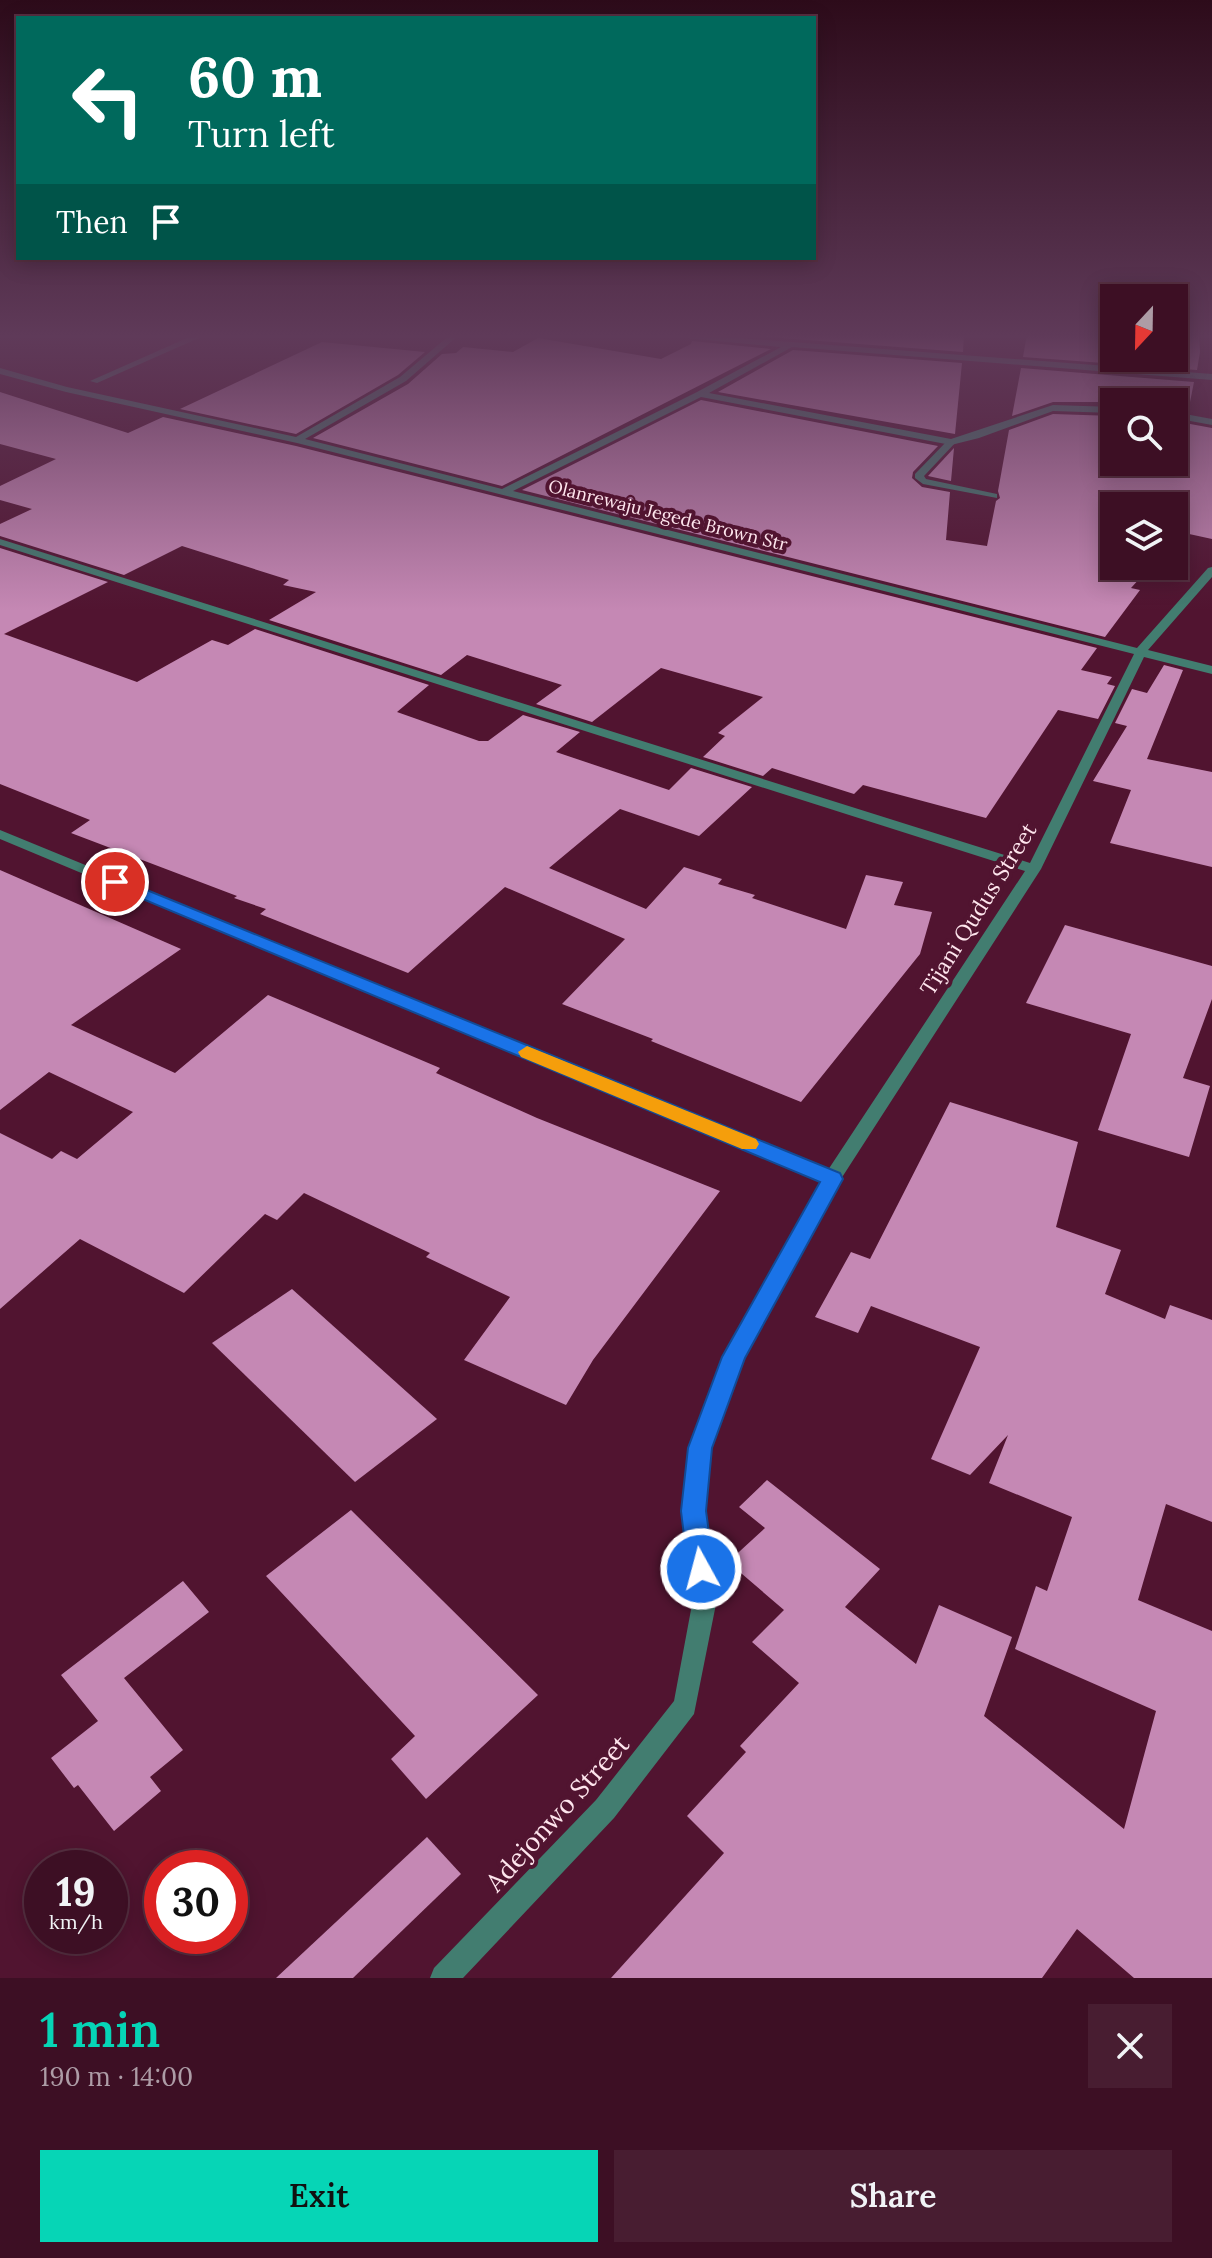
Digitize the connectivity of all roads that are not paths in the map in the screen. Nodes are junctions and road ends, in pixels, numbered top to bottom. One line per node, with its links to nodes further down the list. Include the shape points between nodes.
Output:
1 (235, 426): 6 (street, Olanrewaju Jegede Brown Str)
2 (321, 426): 6 (street)
3 (635, 426): 8 (street)
4 (869, 426): 7 (street)
5 (1005, 426): 7 (street)
6 (297, 440): 8 (street, Olanrewaju Jegede Brown Str)
7 (951, 442): 9 (street, via 918,476)
8 (505, 491): 12 (street, Olanrewaju Jegede Brown Str)
9 (993, 496)
10 (0, 542): 15 (street)
11 (1212, 570): 12 (street, Tijani Qudus Street)
12 (1141, 651): 13 (street, Olanrewaju Jegede Brown Str); 15 (street, Tijani Qudus Street)
13 (1212, 670)
14 (0, 834): 16 (street)
15 (1034, 869): 16 (street, Tijani Qudus Street)
16 (832, 1179): 17 (street, Adejonwo Street, via 734,1357 700,1448 693,1511 705,1599 685,1706 605,1809)
17 (444, 1978)

